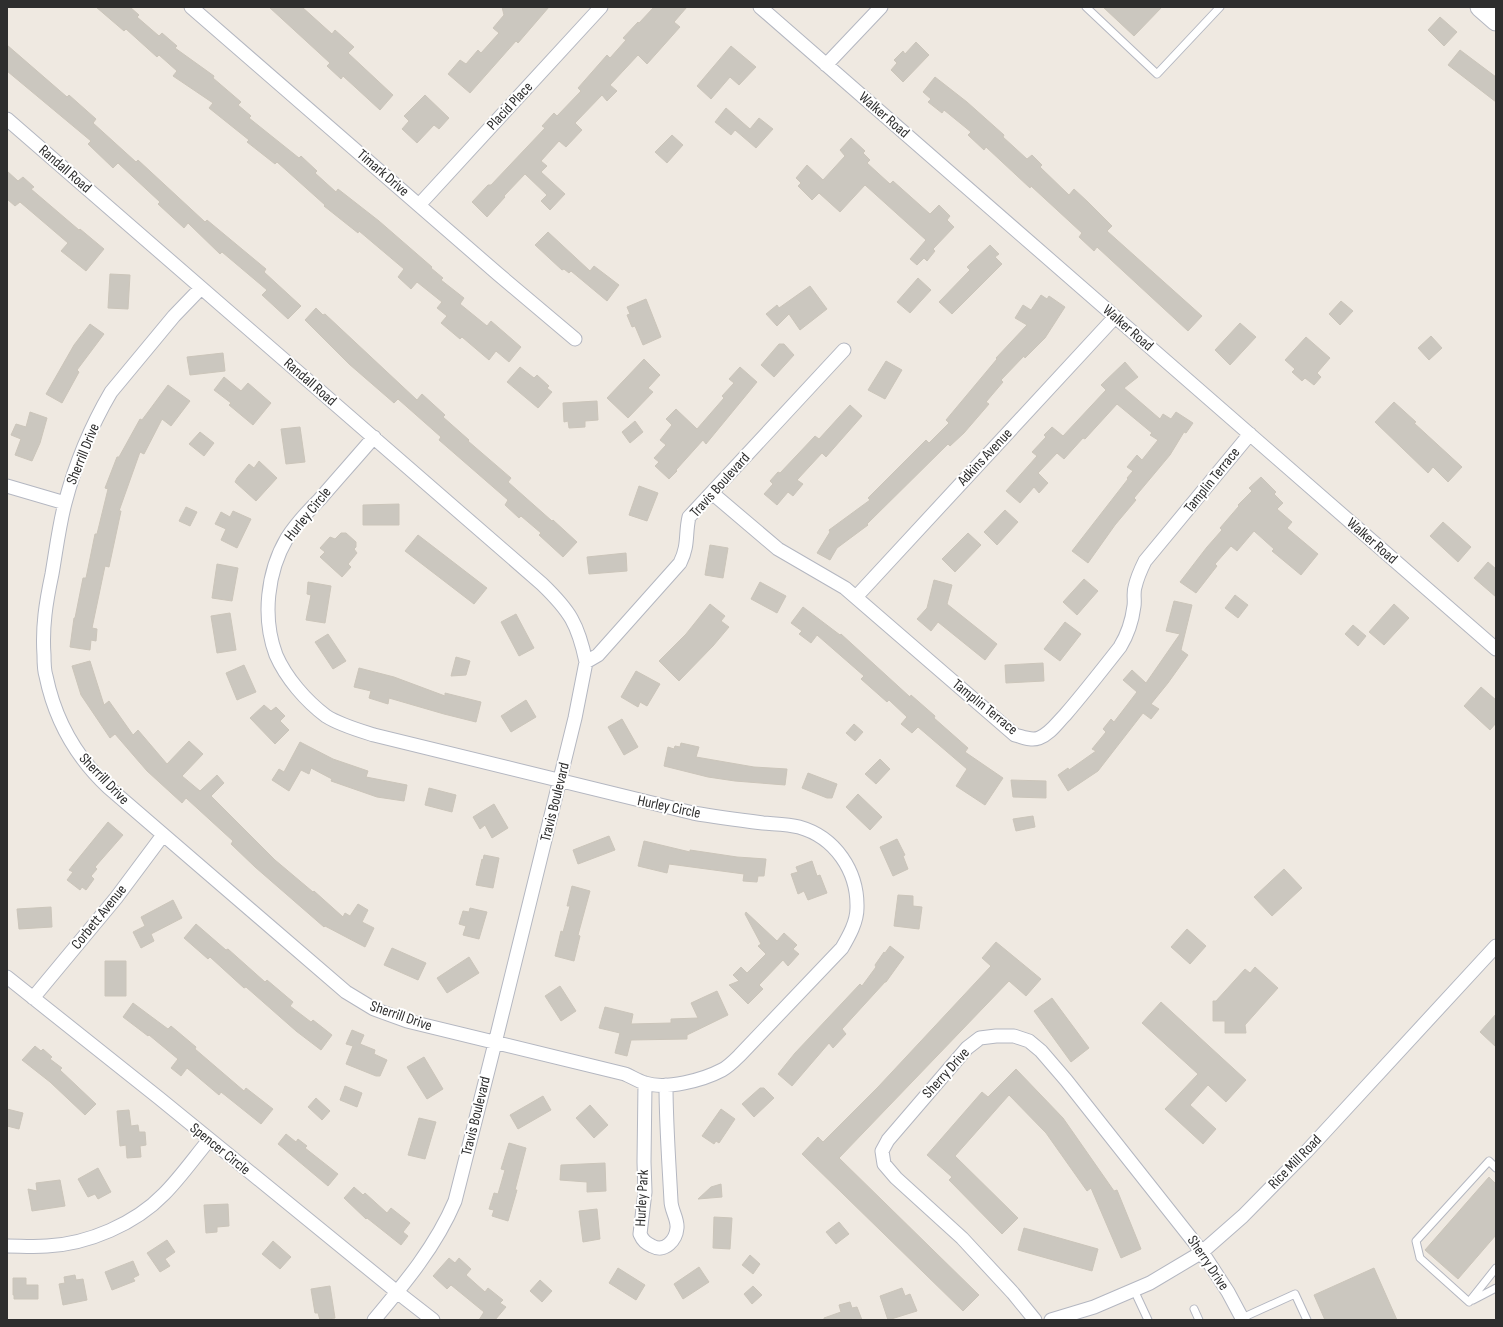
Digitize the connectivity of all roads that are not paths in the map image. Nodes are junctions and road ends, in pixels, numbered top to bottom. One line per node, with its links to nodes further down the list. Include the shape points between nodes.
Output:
1 (190, 7): 9 (street, Timark Drive)
2 (601, 7): 9 (street, Placid Place)
3 (760, 7): 7 (street, Walker Road)
4 (881, 7): 7 (street)
5 (1086, 7): 6 (lane, via 1157,74)
6 (1220, 7)
7 (826, 65): 11 (street, Walker Road)
8 (7, 121): 10 (street, Randall Road)
9 (419, 205): 12 (street, Timark Drive)
10 (201, 288): 15 (street, Randall Road); 18 (street, Sherrill Drive, via 111,392 85,446)
11 (1115, 317): 14 (street, Walker Road); 19 (street, Adkins Avenue)
12 (575, 340)
13 (844, 350): 17 (street, Travis Boulevard)
14 (1250, 434): 19 (street, Tamplin Terrace, via 1145,561 1134,588 1134,605 1127,637 1073,705 1051,730 1040,738 1026,738 1015,734); 20 (street, Walker Road)
15 (374, 437): 21 (street, Randall Road, via 560,602 578,632); 22 (street, Hurley Circle, via 296,526 279,553 268,601 272,640 277,656 297,689 326,716 342,724 374,735)
16 (7, 486): 18 (street)
17 (712, 492): 19 (street, Tamplin Terrace, via 778,549); 21 (street, Travis Boulevard, via 689,517 687,545 680,563 598,655)
18 (65, 503): 23 (street, Sherrill Drive, via 45,610 43,635 45,675 53,705 82,759 103,783)
19 (856, 597)
20 (1496, 649)
21 (586, 662): 22 (street, Travis Boulevard)
22 (560, 782): 27 (street, Travis Boulevard); 29 (street, Hurley Circle, via 693,813 798,827 823,838 831,845 851,874 857,908 850,933 842,948 724,1069 685,1084)
23 (163, 835): 26 (street, Corbett Avenue, via 116,898); 27 (street, Sherrill Drive, via 316,967 360,1001 380,1012 407,1021)
24 (1496, 946): 33 (street, Rice Mill Road, via 1306,1152 1243,1216)
25 (7, 977): 26 (street, Spencer Circle)
26 (33, 998): 30 (street, Spencer Circle)
27 (495, 1043): 28 (street, Hurley Circle, via 625,1074); 37 (street, Travis Boulevard, via 449,1214 427,1254)
28 (645, 1084): 29 (street, Hurley Circle); 29 (street, Hurley Park, via 645,1192 640,1234 642,1240 656,1248 663,1248 672,1242 677,1228 671,1204)
29 (666, 1085)
30 (209, 1140): 32 (street, via 164,1194 148,1209 116,1228 98,1236 61,1245); 37 (street, Spencer Circle)
31 (1496, 1168): 38 (lane, via 1489,1161 1416,1241 1420,1258)
32 (7, 1246)
33 (1202, 1252): 36 (street, Rice Mill Road); 40 (street, Sherry Drive); 43 (street, Sherry Drive, via 1041,1051 1029,1041 1014,1036 980,1038 967,1048 888,1140 882,1151 884,1164 962,1238)
34 (1496, 1268): 38 (lane)
35 (1496, 1288): 38 (lane)
36 (1134, 1290): 44 (street, Rice Mill Road); 45 (lane)
37 (397, 1292): 41 (street, Travis Boulevard); 42 (street, Spencer Circle)
38 (1469, 1302)
39 (1194, 1308): 46 (lane)
40 (1242, 1319): 47 (lane, via 1295,1294)
41 (374, 1320)
42 (433, 1320)
43 (1035, 1320)
44 (1052, 1320)
45 (1148, 1320)
46 (1199, 1320)
47 (1307, 1320)

